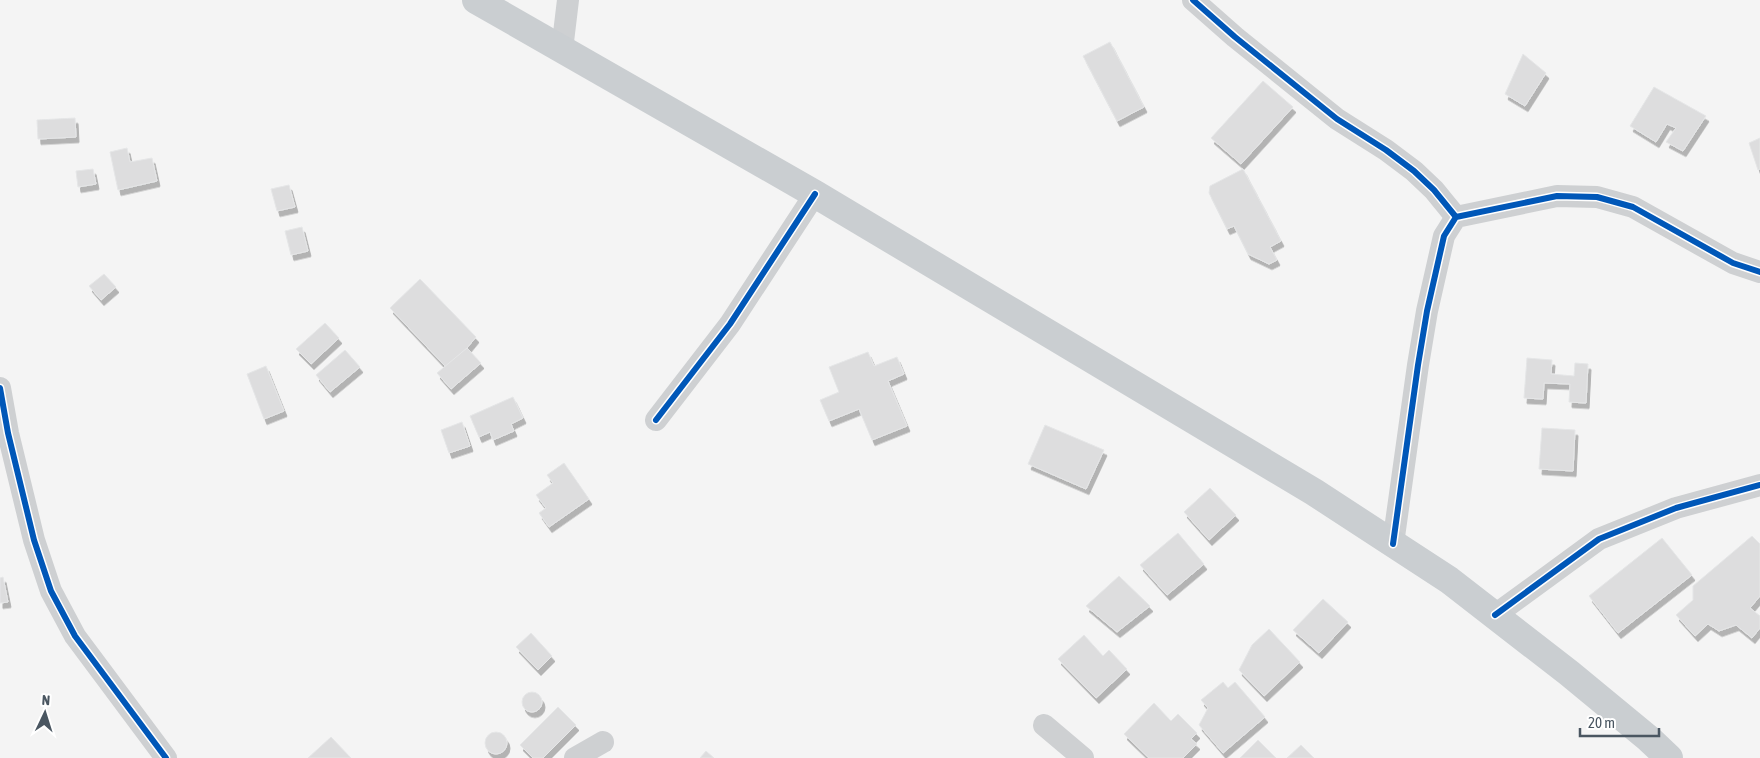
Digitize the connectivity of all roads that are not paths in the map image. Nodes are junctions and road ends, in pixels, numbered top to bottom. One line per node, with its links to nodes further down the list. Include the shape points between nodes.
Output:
1 (476, 0): 4 (main road)
2 (568, 0): 4 (street)
3 (1193, 0): 6 (street, via 1337,119 1414,171)
4 (562, 50): 5 (main road)
5 (815, 194): 9 (street, via 730,324); 11 (main road, via 1314,492)
6 (1456, 217): 7 (street, via 1557,196 1597,197 1632,207 1733,263); 11 (street, via 1444,236 1427,311)
7 (1760, 272)
8 (0, 388): 15 (street, via 32,530 51,591 75,636)
9 (656, 420)
10 (1760, 485): 12 (street, via 1676,508 1599,539)
11 (1393, 544): 12 (main road)
12 (1495, 615): 18 (main road)
13 (1044, 725): 17 (street)
14 (603, 742): 16 (street)
15 (166, 758)
16 (575, 758)
17 (1083, 758)
18 (1669, 758)

